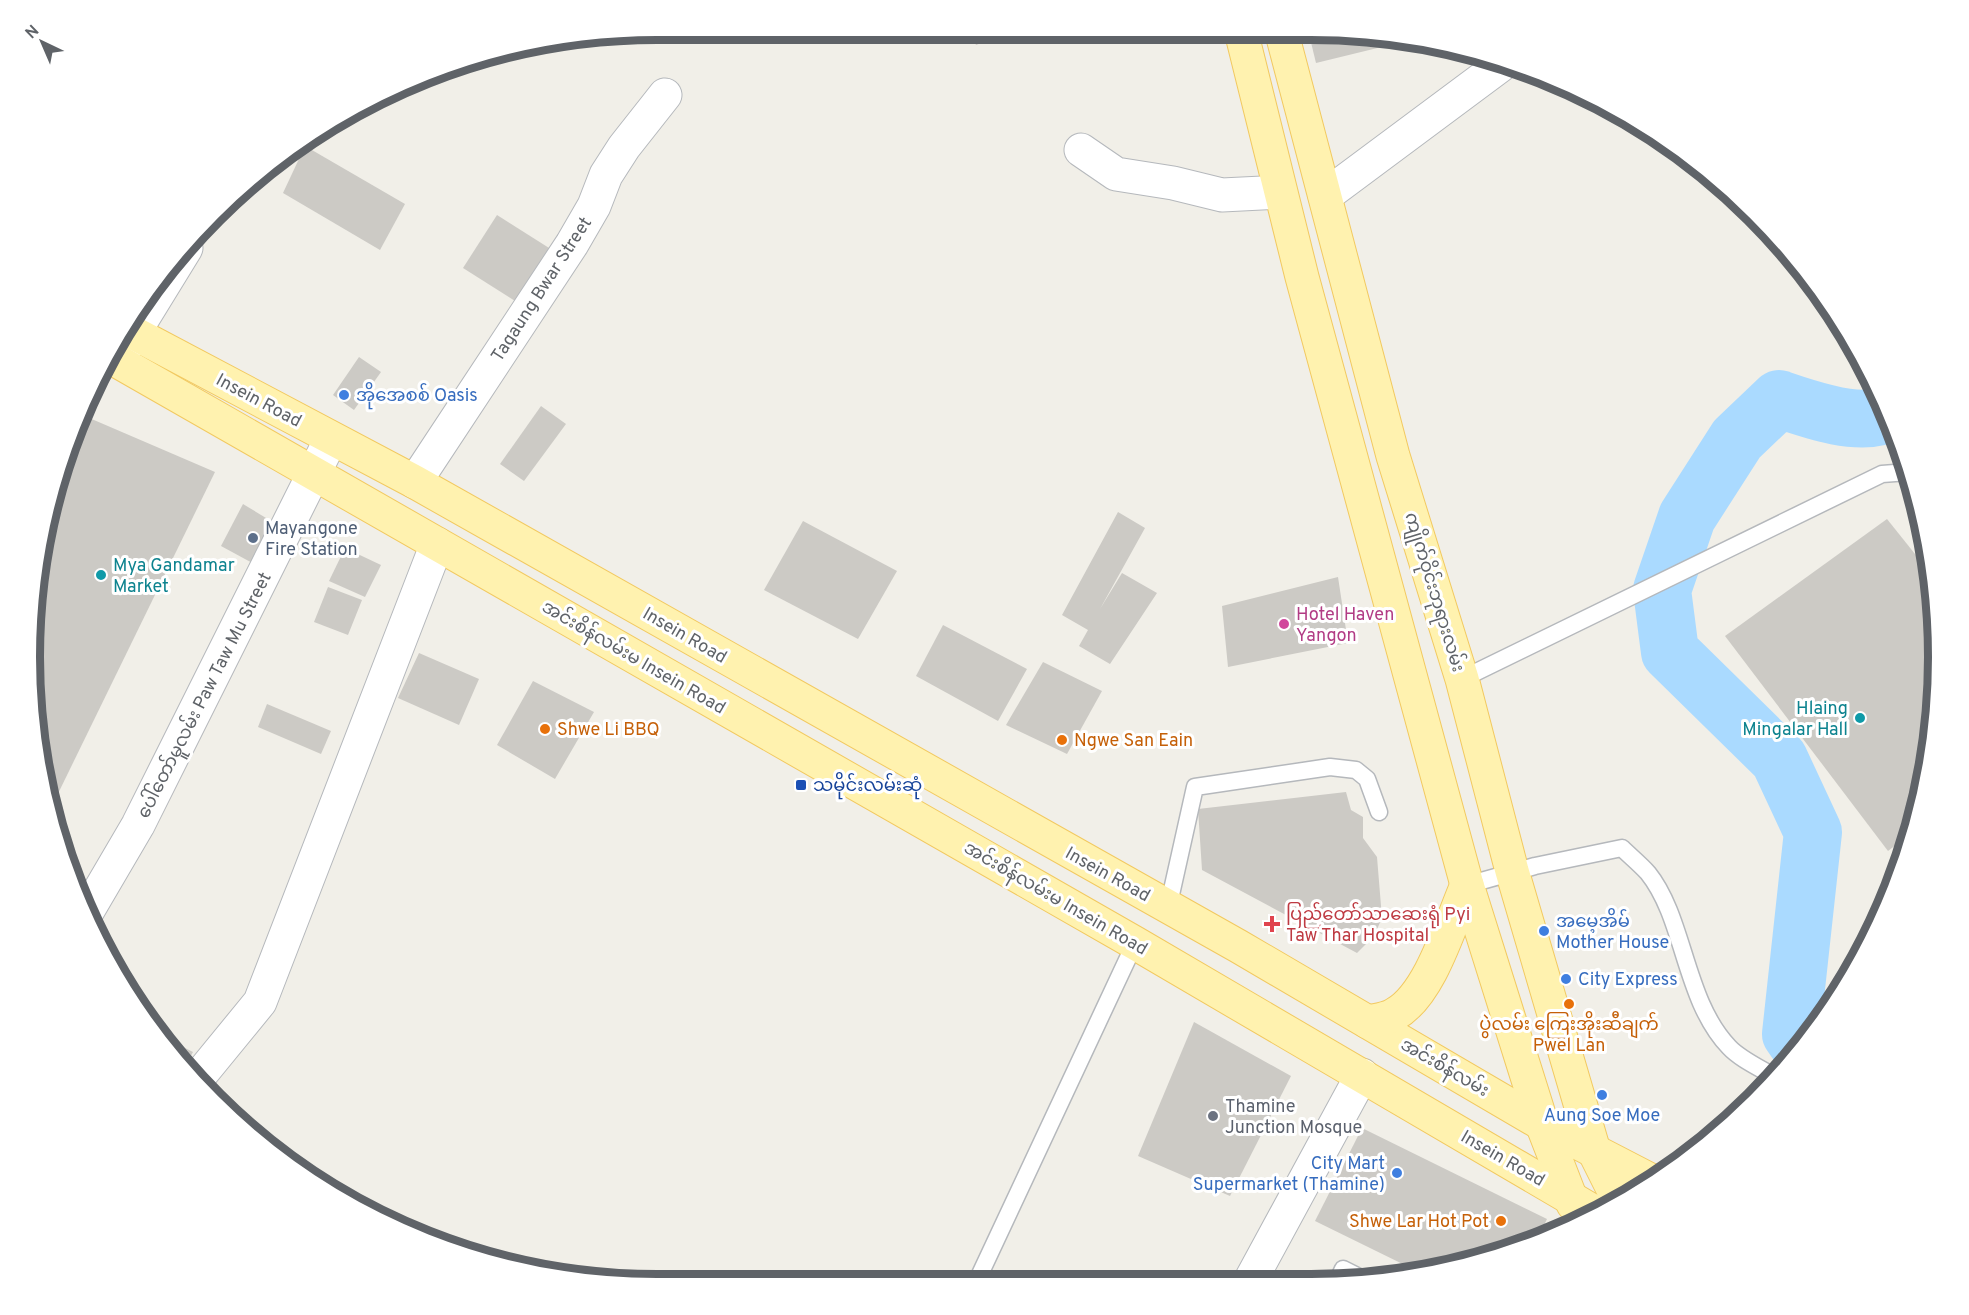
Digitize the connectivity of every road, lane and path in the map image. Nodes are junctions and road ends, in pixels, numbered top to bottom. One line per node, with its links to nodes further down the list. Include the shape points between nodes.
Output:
1 (1243, 40): 6 (main road)
2 (1284, 40): 7 (main road, ကျိုက်ဝိုင်းဘုရားလမ်း)
3 (1496, 69): 7 (street)
4 (665, 95): 13 (street, Tagaung Bwar Street, via 624,147 572,244)
5 (1081, 150): 6 (street, via 1116,174 1222,195)
6 (1280, 192): 18 (main road)
7 (1325, 196): 15 (main road, ကျိုက်ဝိုင်းဘုရားလမ်း, via 1393,456)
8 (133, 333): 10 (main road, Insein Road)
9 (116, 361): 12 (main road, အင်းစိန်လမ်းမ Insein Road)
10 (332, 439): 12 (street, ပေါ်တော်မူလမ်း Paw Taw Mu Street); 13 (main road, Insein Road)
11 (1900, 473): 15 (lane, via 1882,474)
12 (316, 475): 14 (main road, အင်းစိန်လမ်းမ Insein Road); 19 (street, ပေါ်တော်မူလမ်း Paw Taw Mu Street, via 138,825)
13 (415, 482): 20 (main road, Insein Road)
14 (437, 544): 22 (main road, အင်းစိန်လမ်းမ Insein Road); 24 (street, via 260,1002)
15 (1462, 679): 17 (main road, ကျိုက်ဝိုင်းဘုရားလမ်း)
16 (1379, 812): 20 (lane, via 1367,779 1356,770 1330,767 1196,787)
17 (1512, 872): 18 (lane); 25 (lane, via 1622,848 1649,874 1668,910 1686,968 1713,1026 1730,1048); 28 (main road, ကျိုက်ဝိုင်းဘုရားလမ်း)
18 (1467, 885): 23 (main road, via 1430,975 1395,1015); 27 (main road)
19 (92, 904)
20 (1168, 908): 21 (main road, Insein Road)
21 (1238, 946): 23 (main road, အင်းစိန်လမ်း)
22 (1145, 950): 26 (main road, Insein Road); 32 (lane)
23 (1368, 1023): 27 (main road, အင်းစိန်လမ်း)
24 (202, 1073)
25 (1767, 1073)
26 (1362, 1075): 31 (main road, Insein Road); 33 (street)
27 (1542, 1124): 28 (main road, အင်းစိန်လမ်း); 31 (main road)
28 (1594, 1151): 29 (main road, အင်းစိန်လမ်း); 30 (main road, ကျိုက်ဝိုင်းဘုရားလမ်း)
29 (1644, 1177)
30 (1616, 1194)
31 (1582, 1211)
32 (981, 1274)
33 (1254, 1274)

